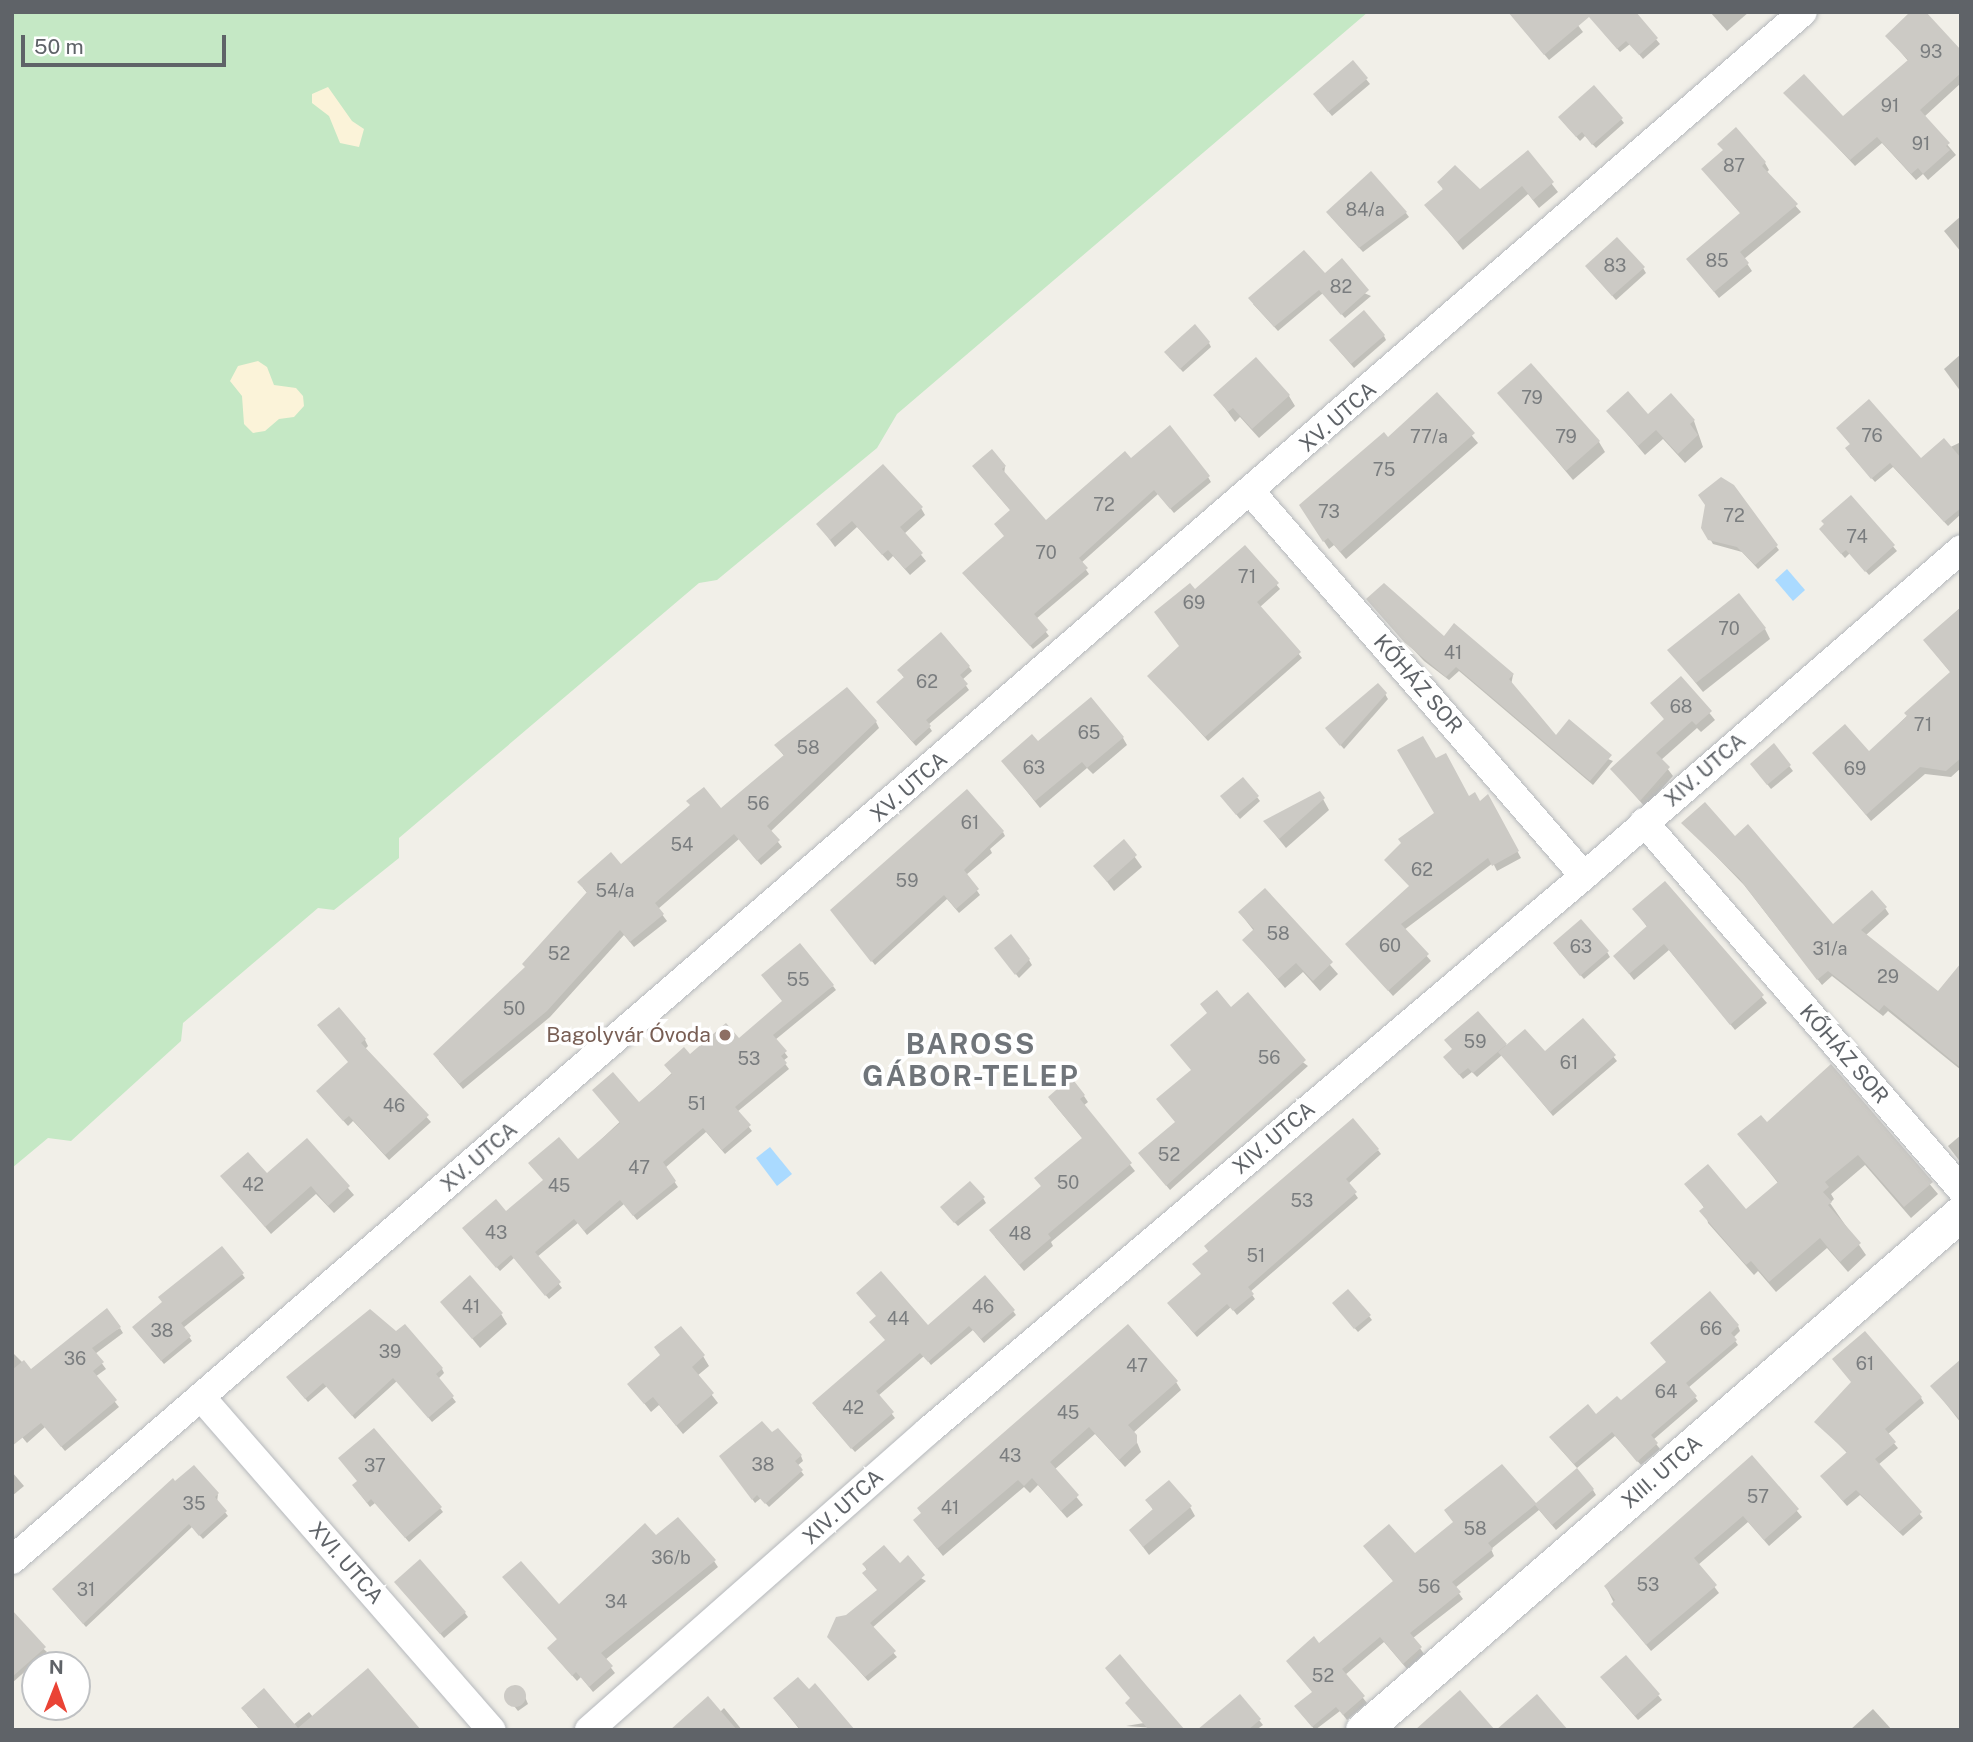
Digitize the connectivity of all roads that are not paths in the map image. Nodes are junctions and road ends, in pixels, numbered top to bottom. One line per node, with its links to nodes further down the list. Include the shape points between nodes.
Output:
1 (1803, 12): 2 (street, XV. UTCA)
2 (1251, 492): 5 (street, KŐHÁZ SOR); 8 (street, XV. UTCA)
3 (1961, 549): 4 (street, XIV. UTCA)
4 (1644, 822): 5 (street, XIV. UTCA); 6 (street, KŐHÁZ SOR)
5 (1584, 876): 11 (street, XIV. UTCA, via 928,1431)
6 (1961, 1189)
7 (1961, 1213): 12 (street, XIII. UTCA)
8 (201, 1397): 9 (street, XV. UTCA); 10 (street, XVI. UTCA)
9 (12, 1560)
10 (491, 1730)
11 (589, 1730)
12 (1363, 1730)

